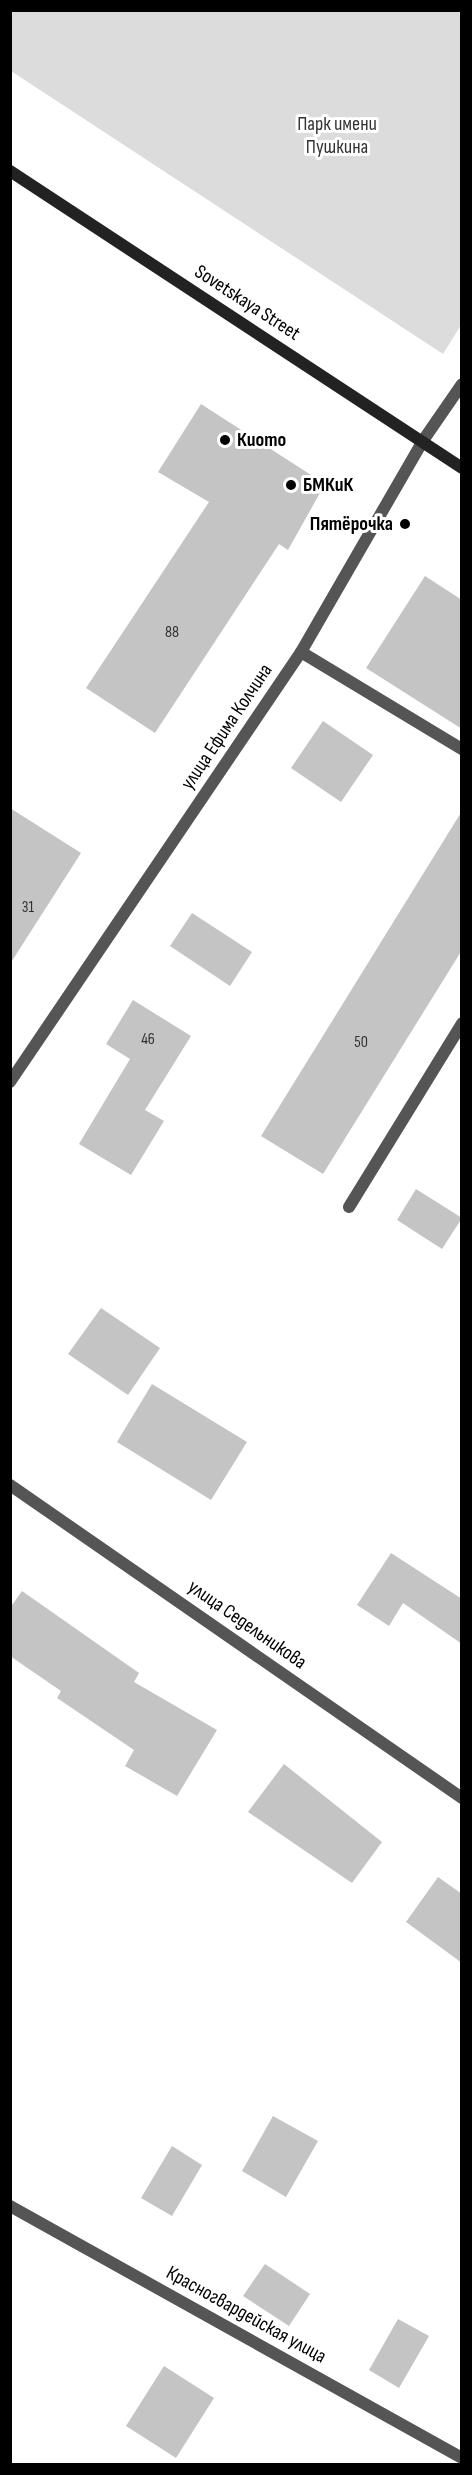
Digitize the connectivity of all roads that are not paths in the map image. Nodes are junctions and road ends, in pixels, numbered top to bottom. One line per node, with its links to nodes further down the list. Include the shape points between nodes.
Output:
1 (10, 171): 3 (main road, Sovetskaya Street)
2 (462, 384): 3 (street, улица Ефима Колчина)
3 (422, 442): 4 (main road, Sovetskaya Street); 5 (street, улица Ефима Колчина)
4 (462, 468)
5 (301, 652): 6 (street); 8 (street, улица Ефима Колчина)
6 (462, 749)
7 (462, 1023): 9 (street)
8 (10, 1082)
9 (349, 1207)
10 (10, 1485): 11 (street, улица Седельникова)
11 (462, 1798)
12 (10, 2206): 13 (street, Красногвардейская улица)
13 (462, 2458)

